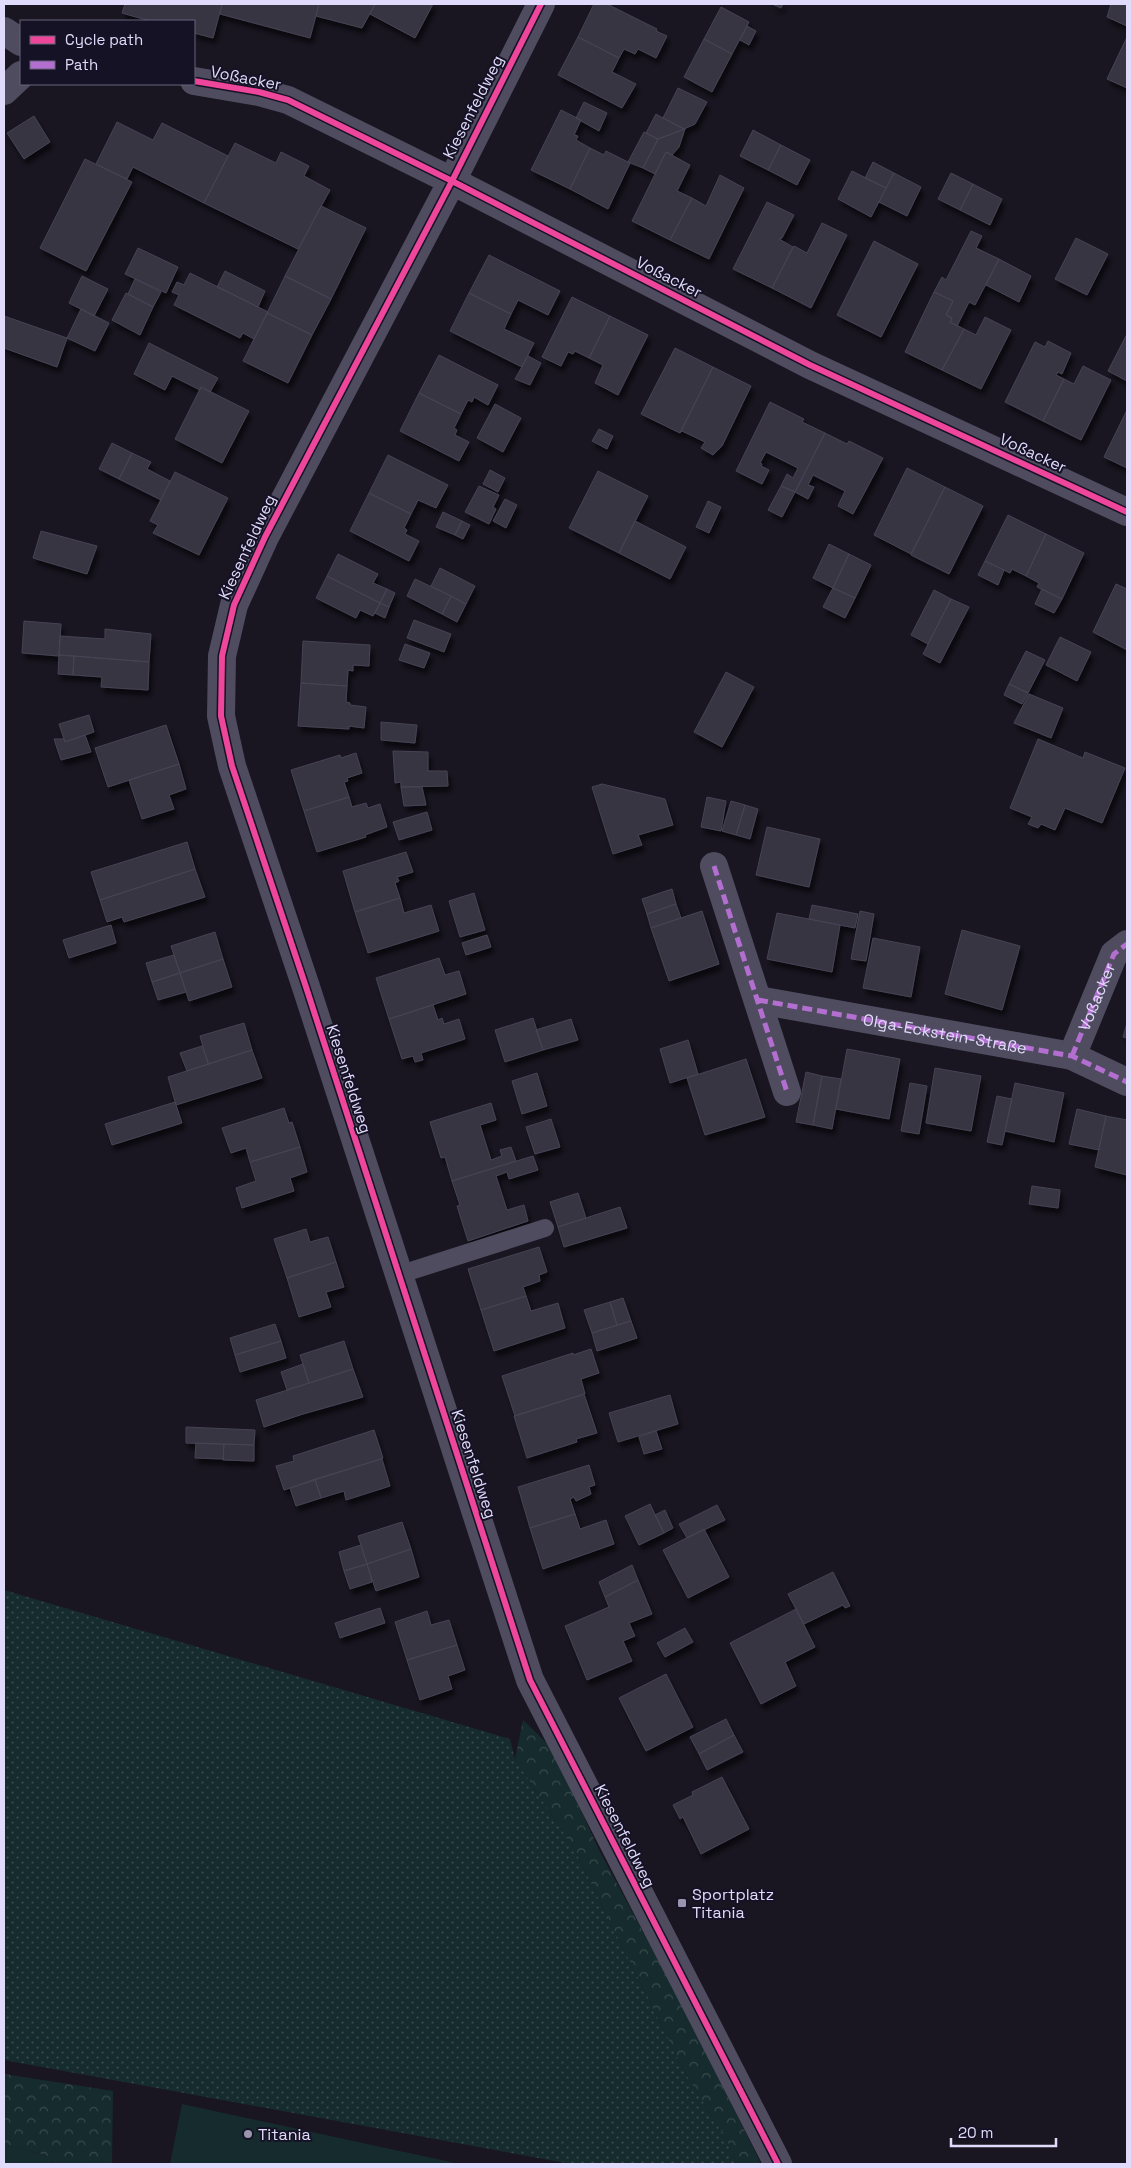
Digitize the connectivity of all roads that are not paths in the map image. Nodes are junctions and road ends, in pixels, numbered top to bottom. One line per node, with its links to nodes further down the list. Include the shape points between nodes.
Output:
1 (540, 4): 7 (street, Kiesenfeldweg)
2 (4, 31): 3 (street)
3 (20, 41)
4 (20, 76): 6 (street)
5 (195, 82): 7 (street, Voßacker, via 260,92 288,100)
6 (4, 91)
7 (452, 181): 8 (street, Voßacker, via 810,364); 16 (street, Kiesenfeldweg, via 265,537 234,605 222,656 221,716 232,766)
8 (1127, 512)
9 (714, 866): 11 (street)
10 (1127, 944): 12 (street, Voßacker, via 1114,954)
11 (758, 1000): 12 (street, Olga-Eckstein-Straße); 14 (street)
12 (1072, 1056): 13 (street, Olga-Eckstein-Straße)
13 (1127, 1082)
14 (787, 1092)
15 (545, 1228): 16 (lane)
16 (398, 1275): 17 (street, Kiesenfeldweg, via 530,1680)
17 (778, 2164)

